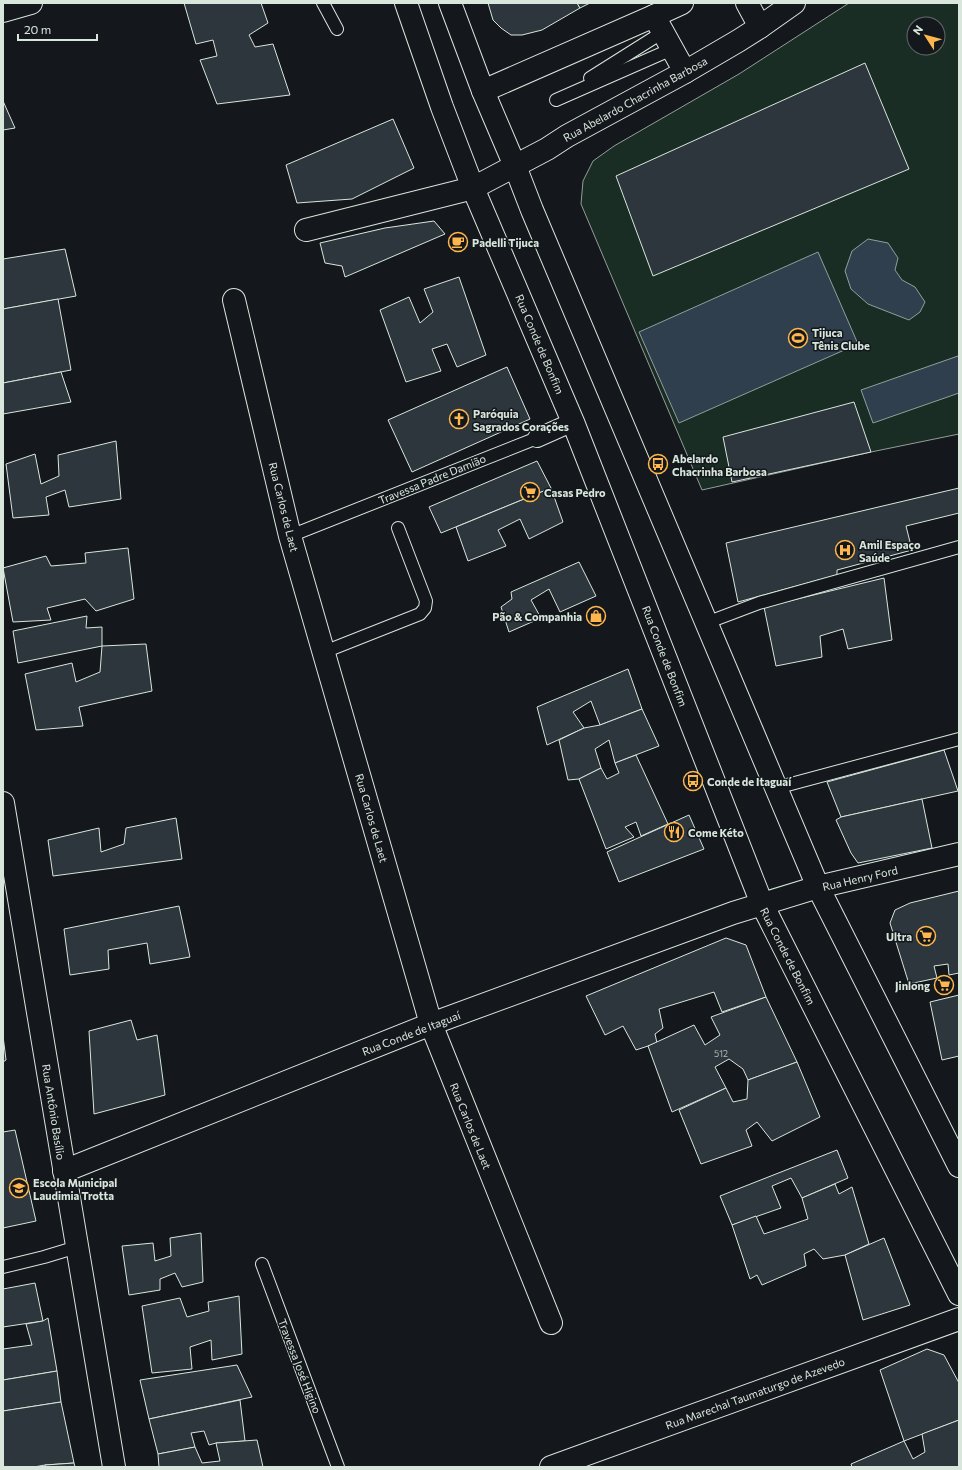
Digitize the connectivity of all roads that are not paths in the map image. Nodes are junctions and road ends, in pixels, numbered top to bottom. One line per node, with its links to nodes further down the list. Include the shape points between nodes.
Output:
1 (31, 3): 9 (street)
2 (323, 3): 3 (lane, via 337,29)
3 (330, 3)
4 (406, 3): 15 (street, Rua Conde de Bonfim)
5 (450, 3): 13 (street)
6 (682, 3): 11 (street)
7 (747, 3): 10 (street)
8 (794, 3): 10 (street, Rua Abelardo Chacrinha Barbosa)
9 (3, 11)
10 (760, 27): 12 (street, Rua Abelardo Chacrinha Barbosa)
11 (663, 32): 11 (lane, via 556,100); 12 (street); 13 (street)
12 (685, 72): 14 (street, Rua Abelardo Chacrinha Barbosa)
13 (483, 91): 14 (street)
14 (515, 166): 15 (street, Rua Abelardo Chacrinha Barbosa); 23 (street)
15 (473, 188): 16 (street, Rua Abelardo Chacrinha Barbosa); 18 (street, Rua Conde de Bonfim)
16 (306, 230)
17 (234, 300): 21 (street, Rua Carlos de Laet)
18 (573, 422): 19 (street, Travessa Padre Damião); 30 (street, Rua Conde de Bonfim)
19 (537, 438): 21 (lane, Travessa Padre Damião)
20 (398, 528): 24 (lane, via 426,601 426,608 420,614)
21 (290, 536): 24 (street, Rua Carlos de Laet)
22 (959, 547): 23 (lane, via 759,603)
23 (706, 623): 26 (street)
24 (324, 652): 31 (street, Rua Carlos de Laet)
25 (959, 739): 26 (lane)
26 (776, 788): 29 (street)
27 (3, 803): 33 (street, Rua Antônio Basílio)
28 (959, 854): 29 (street, Rua Henry Ford)
29 (818, 887): 30 (street, Rua Henry Ford); 32 (street)
30 (762, 904): 31 (street, Rua Conde de Itaguaí); 37 (street, Rua Conde de Bonfim)
31 (431, 1024): 33 (street, Rua Conde de Itaguaí); 39 (street, Rua Carlos de Laet)
32 (959, 1166)
33 (64, 1171): 34 (street, Rua Antônio Basílio)
34 (77, 1247): 36 (lane); 40 (street, Rua Antônio Basílio)
35 (262, 1264): 41 (lane, Travessa José Higino)
36 (3, 1267)
37 (959, 1294)
38 (959, 1319): 42 (street, Rua Marechal Taumaturgo de Azevedo)
39 (550, 1323)
40 (114, 1467)
41 (338, 1467)
42 (551, 1467)

